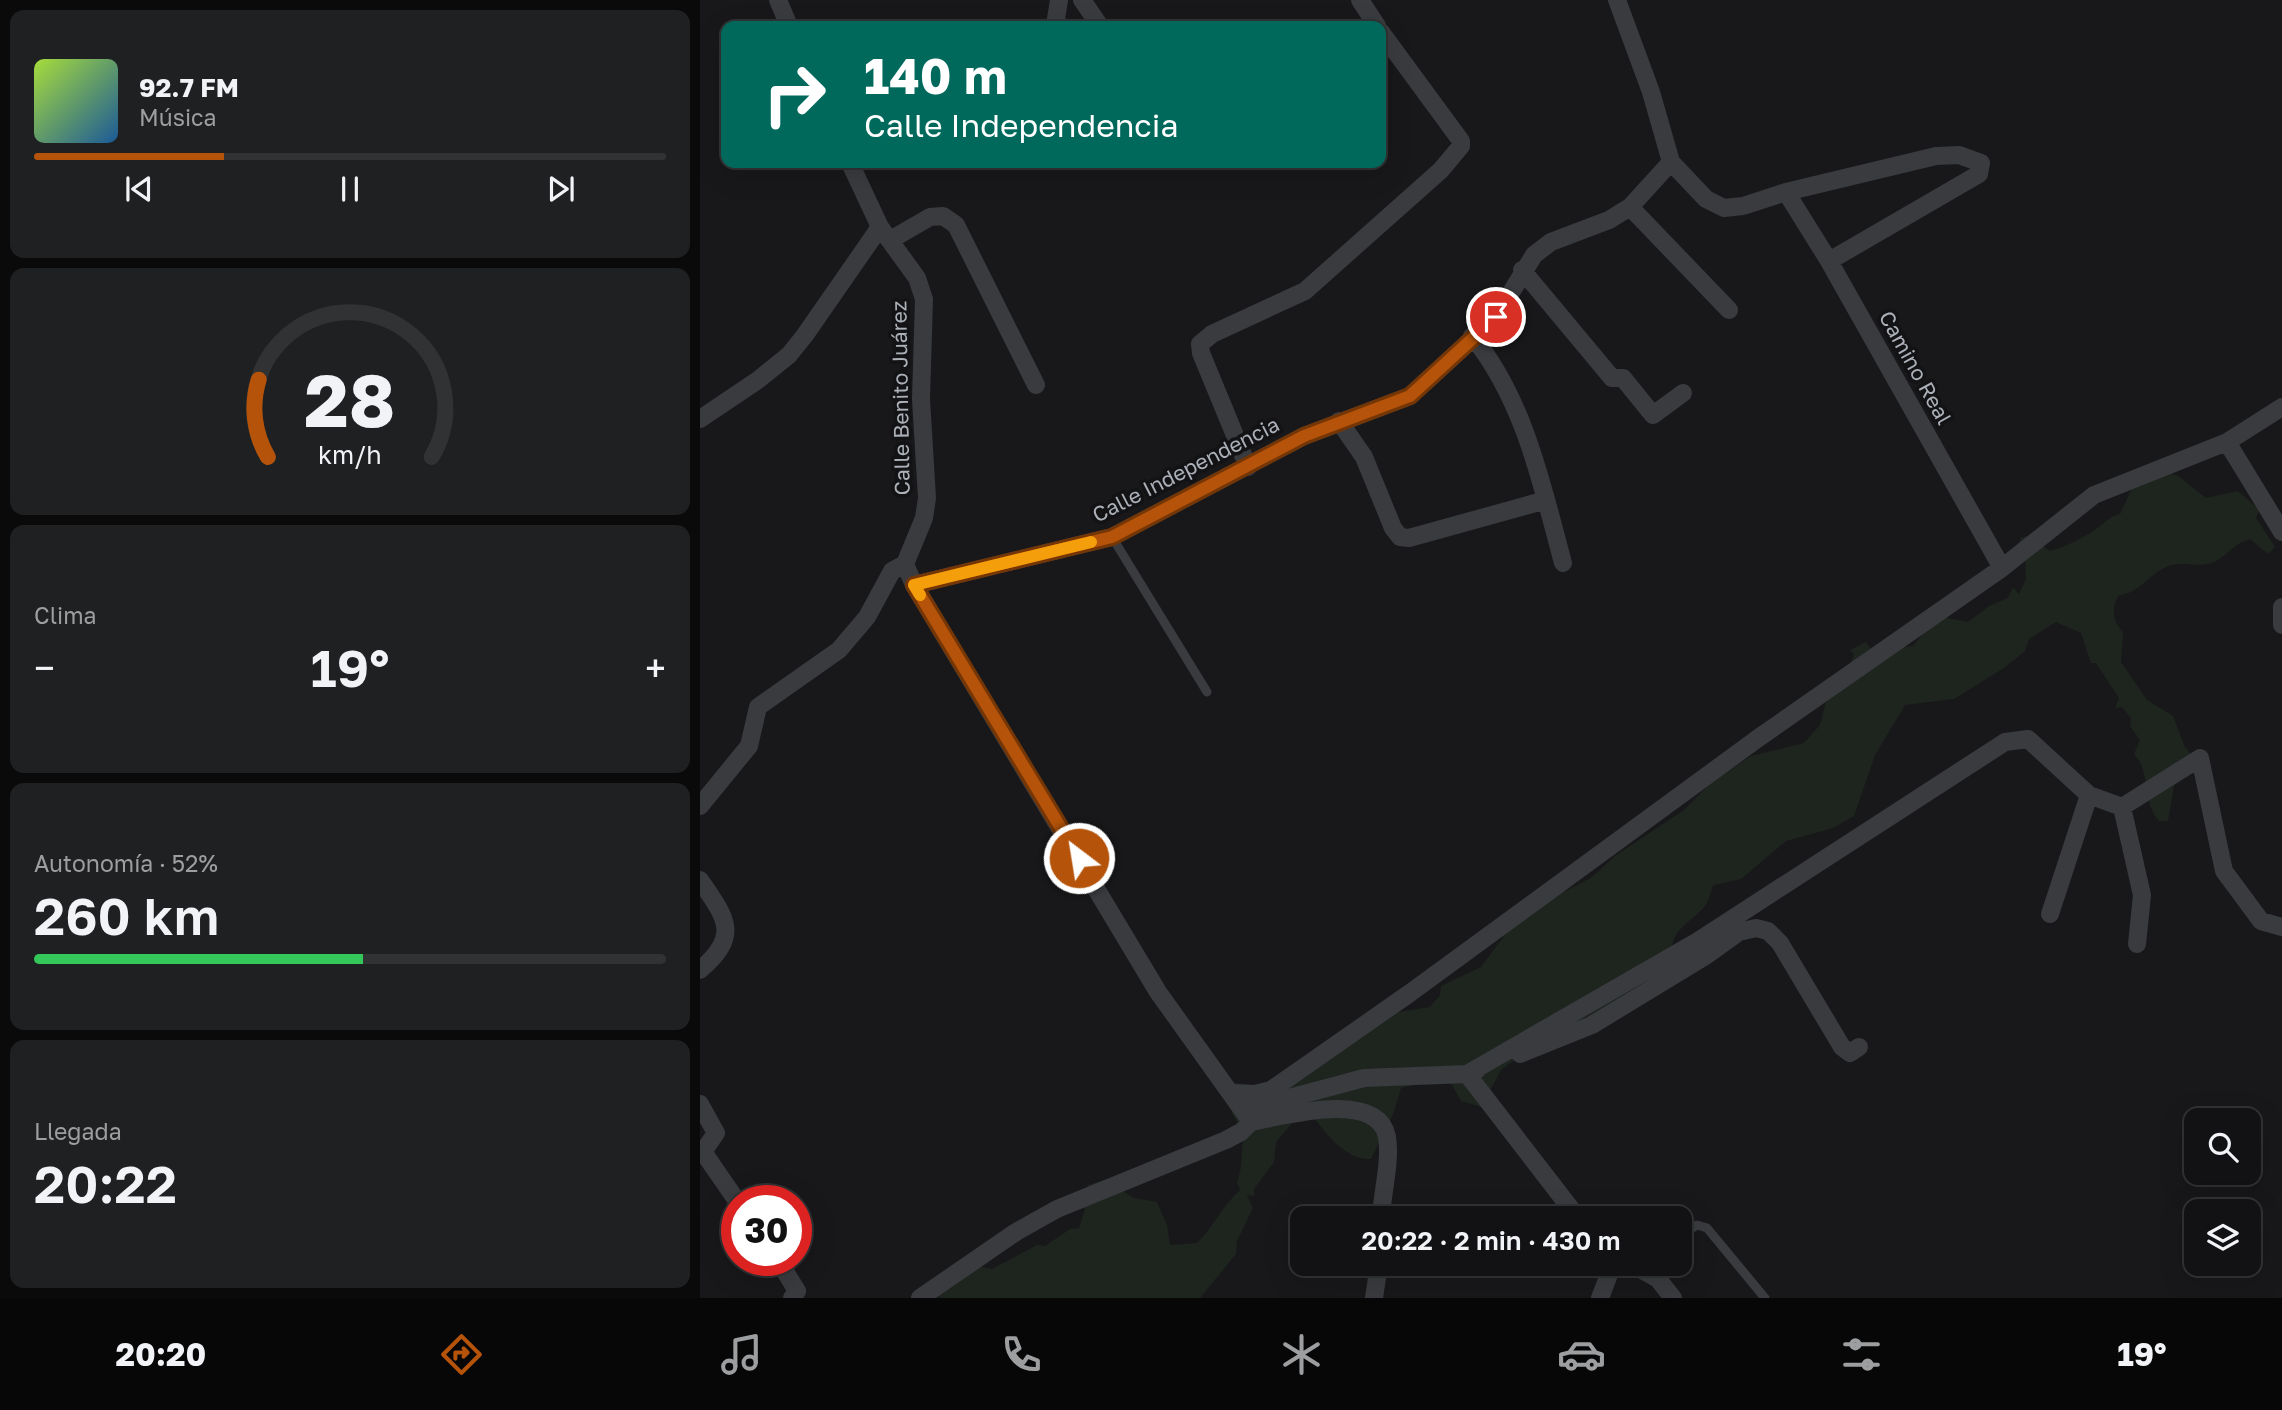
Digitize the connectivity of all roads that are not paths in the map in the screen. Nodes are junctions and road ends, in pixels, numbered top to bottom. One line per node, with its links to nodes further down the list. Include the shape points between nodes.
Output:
1 (778, 0): 6 (street)
2 (1059, 0): 7 (street)
3 (1082, 0): 8 (street)
4 (1360, 0): 9 (street)
5 (1617, 0): 11 (street)
6 (787, 21)
7 (1057, 21)
8 (1097, 21)
9 (1374, 21)
10 (1386, 40): 26 (street, via 1461,146 1441,170 1304,291 1200,344)
11 (1671, 162): 13 (street, via 1706,199 1724,208); 14 (street, Calle Independencia)
12 (853, 168): 15 (street, Calle Benito Juárez)
13 (1786, 192): 16 (street, Camino Real); 16 (street, via 1936,156 1959,155 1981,163 1979,174)
14 (1629, 207): 17 (street, Calle Independencia, via 1609,220 1551,242); 18 (street)
15 (886, 233): 20 (street, via 930,217 943,216 956,225); 23 (street, via 789,355); 31 (street, Calle Benito Juárez, via 917,278 924,299 921,399 927,498)
16 (1829, 261): 32 (street, Camino Real)
17 (1522, 270): 19 (street, Calle Independencia, via 1496,317); 21 (street, via 1612,378 1623,378 1653,415)
18 (1729, 310)
19 (1472, 336): 24 (street, Calle Independencia, via 1410,396); 27 (street, via 1506,383)
20 (1036, 385)
21 (1683, 393)
22 (2282, 407): 25 (street)
23 (700, 419)
24 (1339, 421): 26 (street, Calle Independencia); 27 (street, via 1364,457 1392,528 1400,537)
25 (2227, 442): 28 (street); 32 (street, via 2094,495)
26 (1248, 467): 29 (street, Calle Independencia)
27 (1546, 500): 30 (street)
28 (2282, 532)
29 (1112, 537): 33 (street, Calle Independencia); 36 (lane)
30 (1563, 563)
31 (905, 564): 33 (street); 38 (street, via 892,571 867,617 839,650 758,707 749,747)
32 (2002, 568): 47 (street, via 1282,1082 1255,1094)
33 (914, 585): 47 (street, via 1158,992)
34 (2282, 607): 35 (street)
35 (2282, 625)
36 (1208, 692)
37 (2089, 795): 39 (street); 41 (street); 46 (street, via 2028,739 2006,742 1698,941)
38 (700, 806)
39 (2122, 807): 42 (street, via 2200,758 2224,871 2261,921); 43 (street, via 2142,895)
40 (700, 880): 44 (street, via 724,914 726,928 719,954)
41 (2050, 914)
42 (2282, 927)
43 (2137, 944)
44 (700, 970)
45 (1859, 1047): 46 (street, via 1850,1053 1842,1047 1780,943 1768,931 1756,928 1739,932 1592,1026)
46 (1467, 1074): 49 (street, via 1364,1078); 52 (street)
47 (1233, 1094): 49 (street)
48 (700, 1104): 50 (street, via 716,1133 705,1149 706,1156)
49 (1248, 1116): 51 (street, via 1325,1109 1372,1114 1383,1124 1387,1139); 60 (street, via 1241,1132 1226,1140 1057,1209)
50 (726, 1185)
51 (1382, 1206)
52 (1568, 1206)
53 (1692, 1228): 63 (lane, via 1707,1228)
54 (788, 1276): 59 (street, via 797,1291)
55 (1377, 1276): 58 (street)
56 (1608, 1276): 61 (street)
57 (1654, 1276): 62 (street)
58 (1376, 1294)
59 (792, 1298)
60 (920, 1298)
61 (1600, 1298)
62 (1673, 1298)
63 (1765, 1298)

